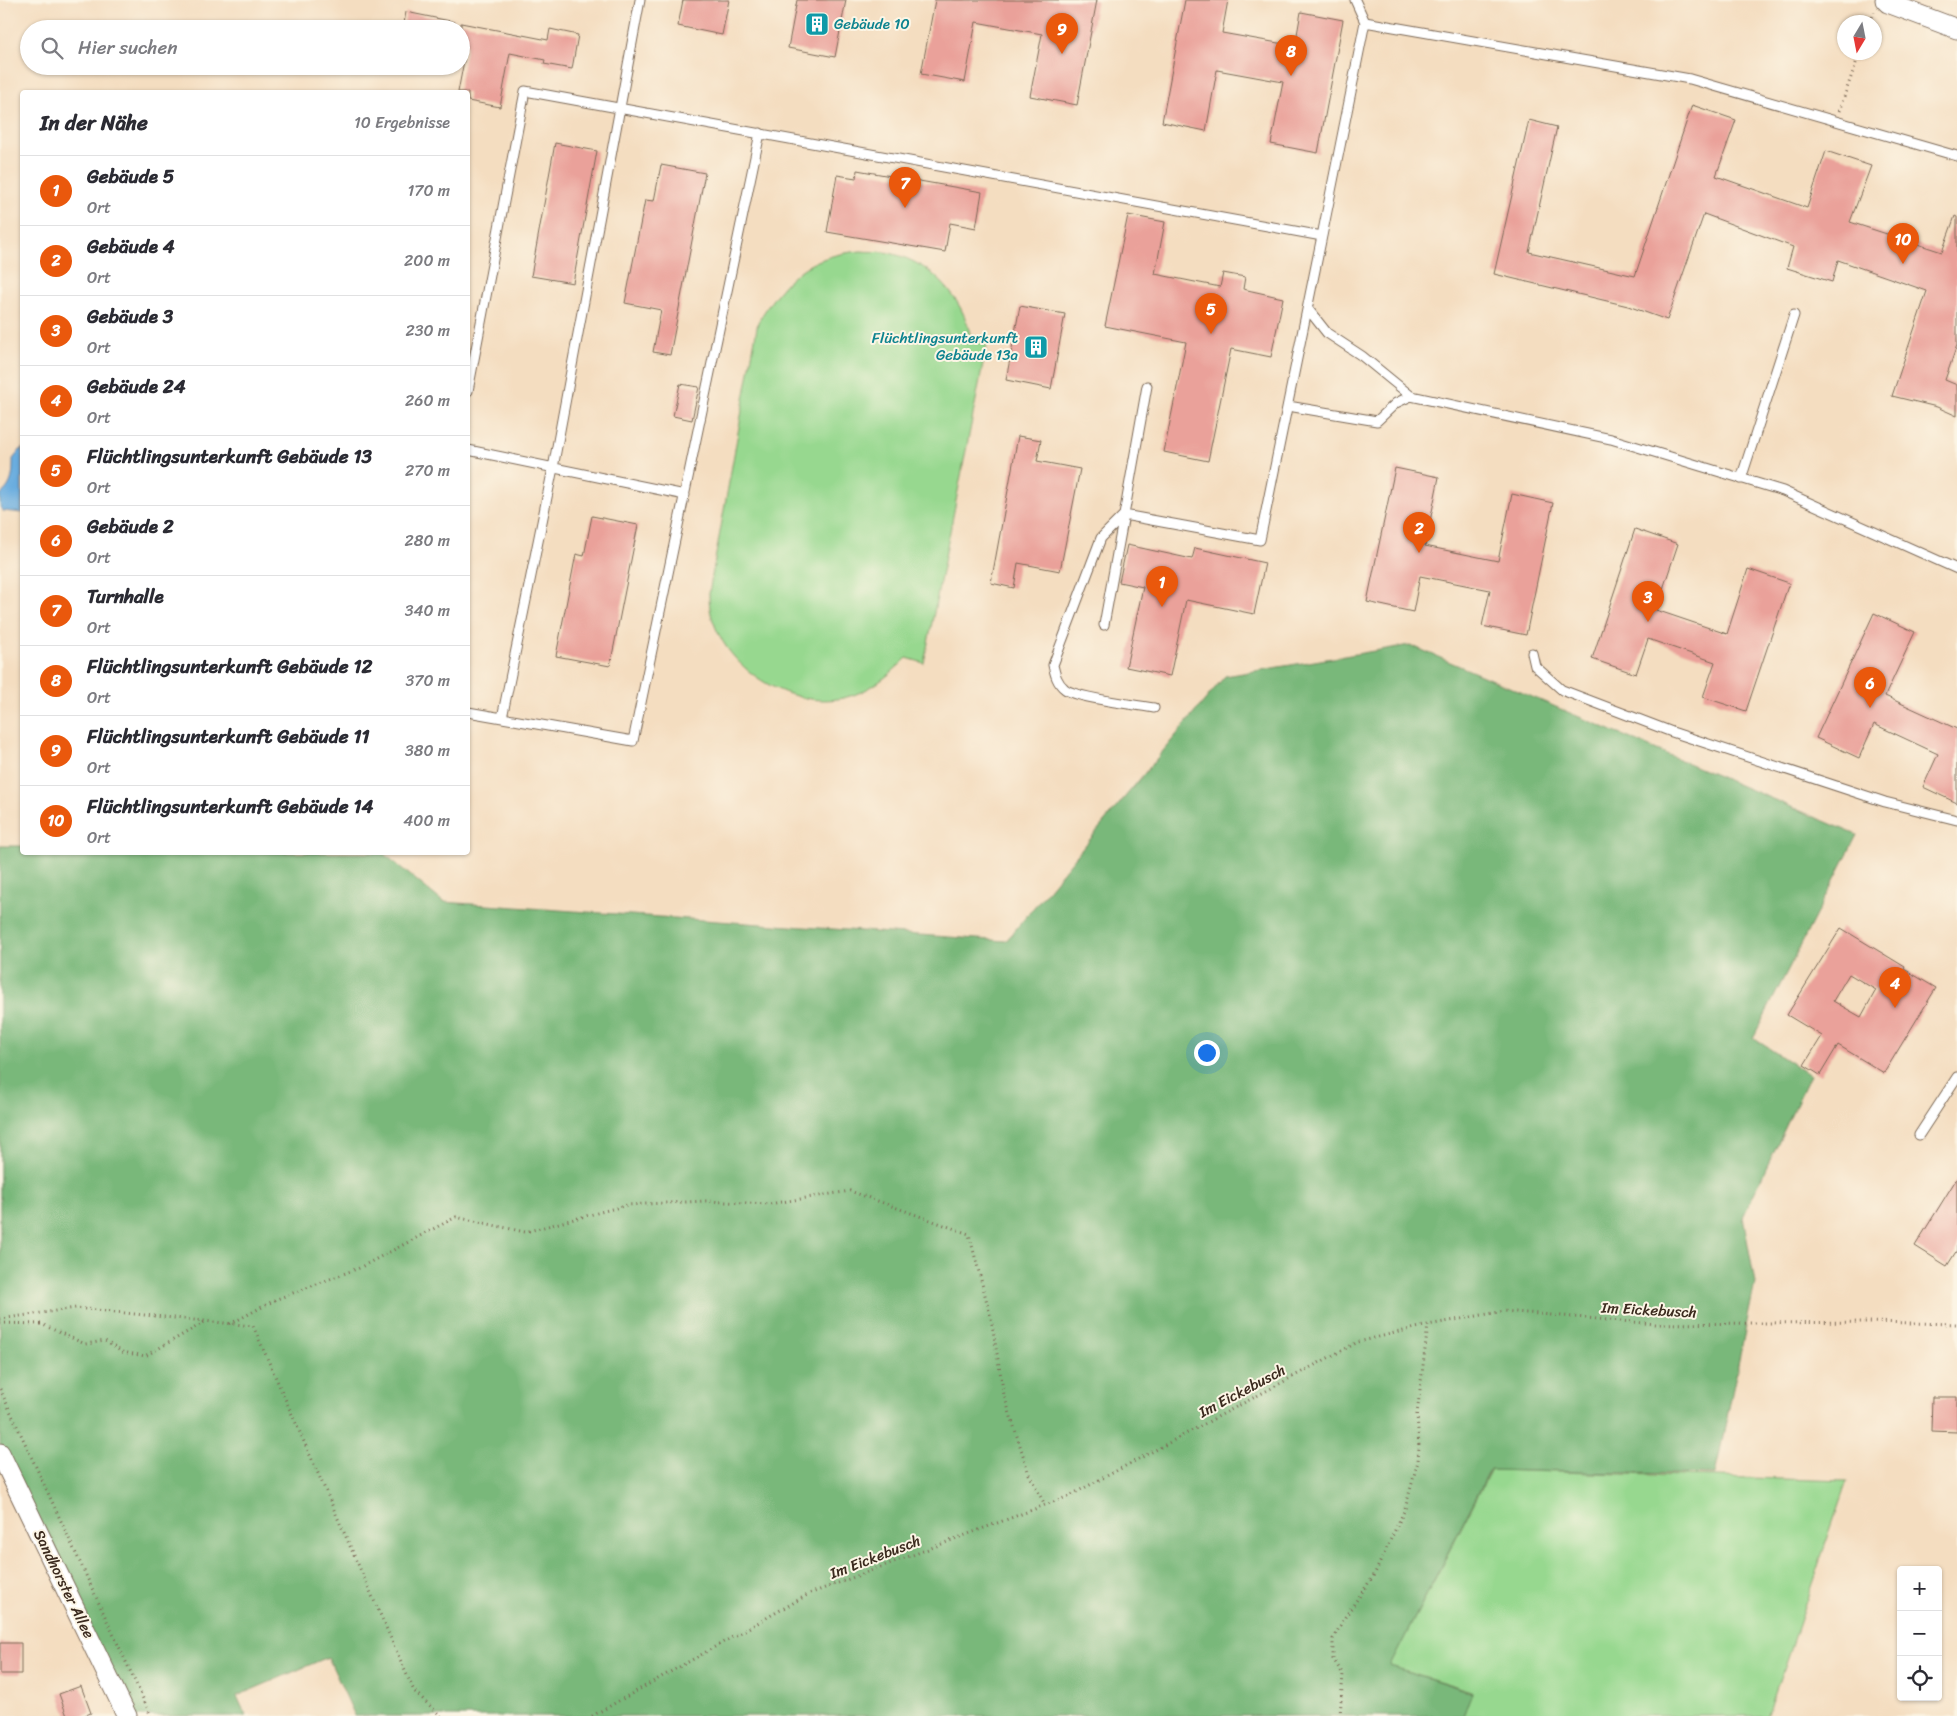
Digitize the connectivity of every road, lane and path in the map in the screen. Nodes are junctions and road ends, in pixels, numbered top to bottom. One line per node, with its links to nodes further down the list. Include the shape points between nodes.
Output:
1 (640, 0): 7 (lane)
2 (1355, 0): 4 (lane)
3 (1885, 0): 5 (street)
4 (1366, 22): 8 (lane, via 1690,79); 11 (lane)
5 (1957, 29)
6 (1857, 60): 8 (path)
7 (620, 108): 9 (lane); 14 (lane, via 526,91); 19 (lane)
8 (1835, 121): 10 (lane)
9 (760, 133): 11 (lane); 21 (lane)
10 (1957, 156)
11 (1322, 236): 12 (lane)
12 (1308, 309): 16 (lane, via 1327,333 1362,356); 17 (lane)
13 (1794, 315): 20 (lane)
14 (470, 381)
15 (1147, 386): 22 (lane)
16 (1411, 396): 17 (lane, via 1376,421); 20 (lane, via 1611,439)
17 (1288, 406): 22 (lane, via 1260,540)
18 (470, 450): 19 (lane)
19 (553, 468): 21 (lane); 28 (lane)
20 (1741, 479): 23 (lane, via 1783,492)
21 (685, 495): 28 (lane, via 633,741)
22 (1124, 515): 24 (lane); 26 (lane, via 1101,538 1053,665 1056,678 1065,690)
23 (1957, 569)
24 (1104, 625)
25 (1532, 652): 29 (lane, via 1535,666 1562,690 1690,738 1885,802)
26 (1154, 708)
27 (470, 712): 28 (lane)
28 (502, 718)
29 (1957, 820)
30 (1957, 1077): 31 (lane)
31 (1919, 1135)
32 (0, 1318): 33 (path, via 76,1308)
33 (205, 1321): 34 (path, via 145,1356 122,1352 105,1341 85,1344 41,1324); 35 (path)
34 (0, 1323)
35 (230, 1324): 40 (path, via 277,1299 359,1268 456,1217 524,1232 627,1205 706,1201 769,1204 850,1191 969,1234 991,1318 1004,1395 1029,1474); 43 (path, via 253,1326 414,1691)
36 (1957, 1324): 37 (path, Im Eickebusch, via 1656,1324 1504,1311)
37 (1428, 1325): 40 (path, Im Eickebusch, via 1358,1342 1069,1496); 45 (path, via 1417,1414 1418,1461 1405,1509 1374,1575 1333,1639 1333,1659 1343,1674)
38 (0, 1389): 42 (path)
39 (0, 1453): 41 (street, Sandhorster Allee)
40 (1045, 1505): 44 (path, Im Eickebusch, via 809,1594)
41 (127, 1716)
42 (151, 1716)
43 (441, 1716)
44 (592, 1716)
45 (1340, 1716)

